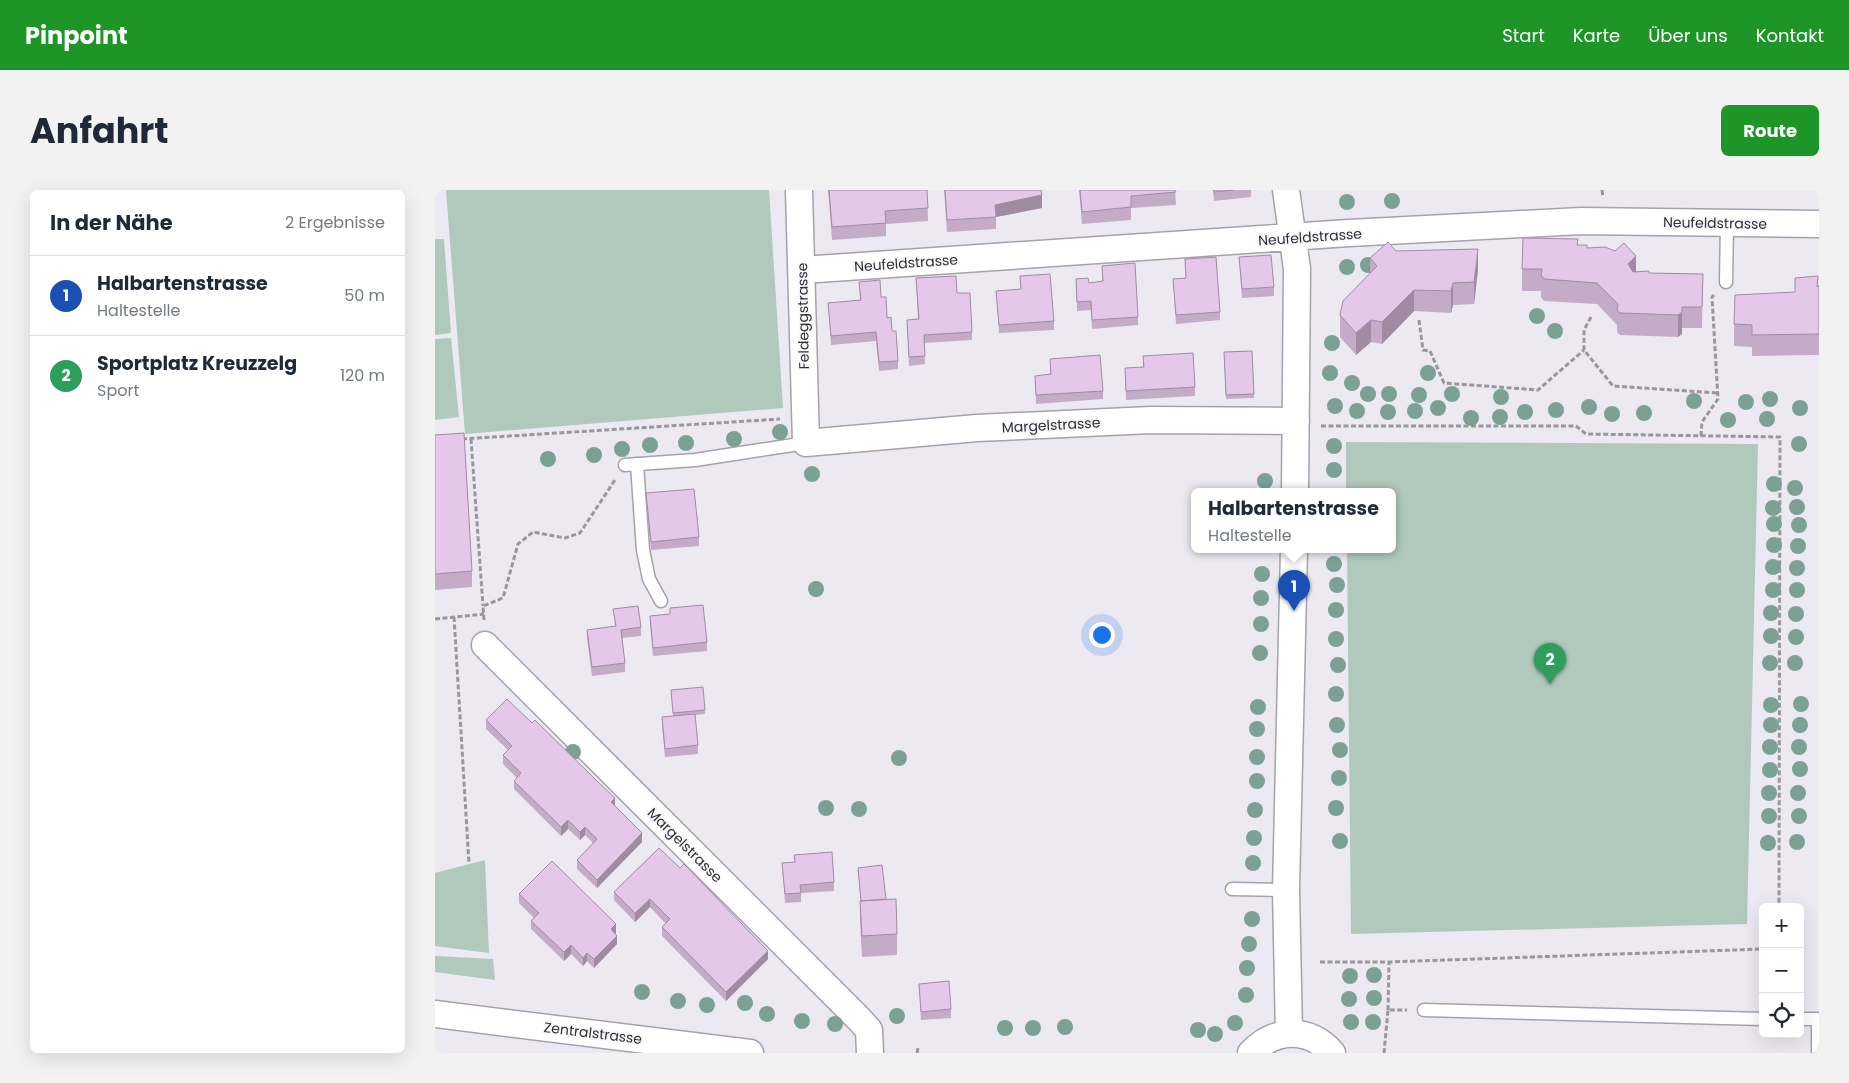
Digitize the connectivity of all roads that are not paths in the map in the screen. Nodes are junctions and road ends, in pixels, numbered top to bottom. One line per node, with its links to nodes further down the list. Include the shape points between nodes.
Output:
1 (799, 190): 6 (street, Feldeggstrasse)
2 (1286, 190): 5 (street)
3 (1727, 223): 4 (street, Neufeldstrasse); 5 (street, Neufeldstrasse, via 1581,221); 7 (lane)
4 (1819, 224)
5 (1292, 238): 6 (street, Neufeldstrasse); 8 (street)
6 (802, 270): 9 (street, Feldeggstrasse)
7 (1726, 282)
8 (1307, 423): 9 (street, Margelstrasse, via 1151,428); 10 (street)
9 (806, 430): 12 (lane, via 695,460 631,464 649,579)
10 (1296, 488)
11 (1294, 553): 15 (street)
12 (661, 601)
13 (485, 645): 22 (street, Margelstrasse, via 858,1018 869,1030)
14 (1232, 889): 15 (lane)
15 (1286, 890): 20 (street)
16 (1424, 1010): 18 (lane)
17 (435, 1014): 21 (street, Zentralstrasse)
18 (1759, 1019)
19 (1804, 1019): 25 (lane, via 1818,1019)
20 (1289, 1033): 23 (street, via 1273,1036); 24 (street, via 1319,1041)
21 (750, 1053)
22 (870, 1053)
23 (1251, 1053)
24 (1332, 1053)
25 (1818, 1053)

